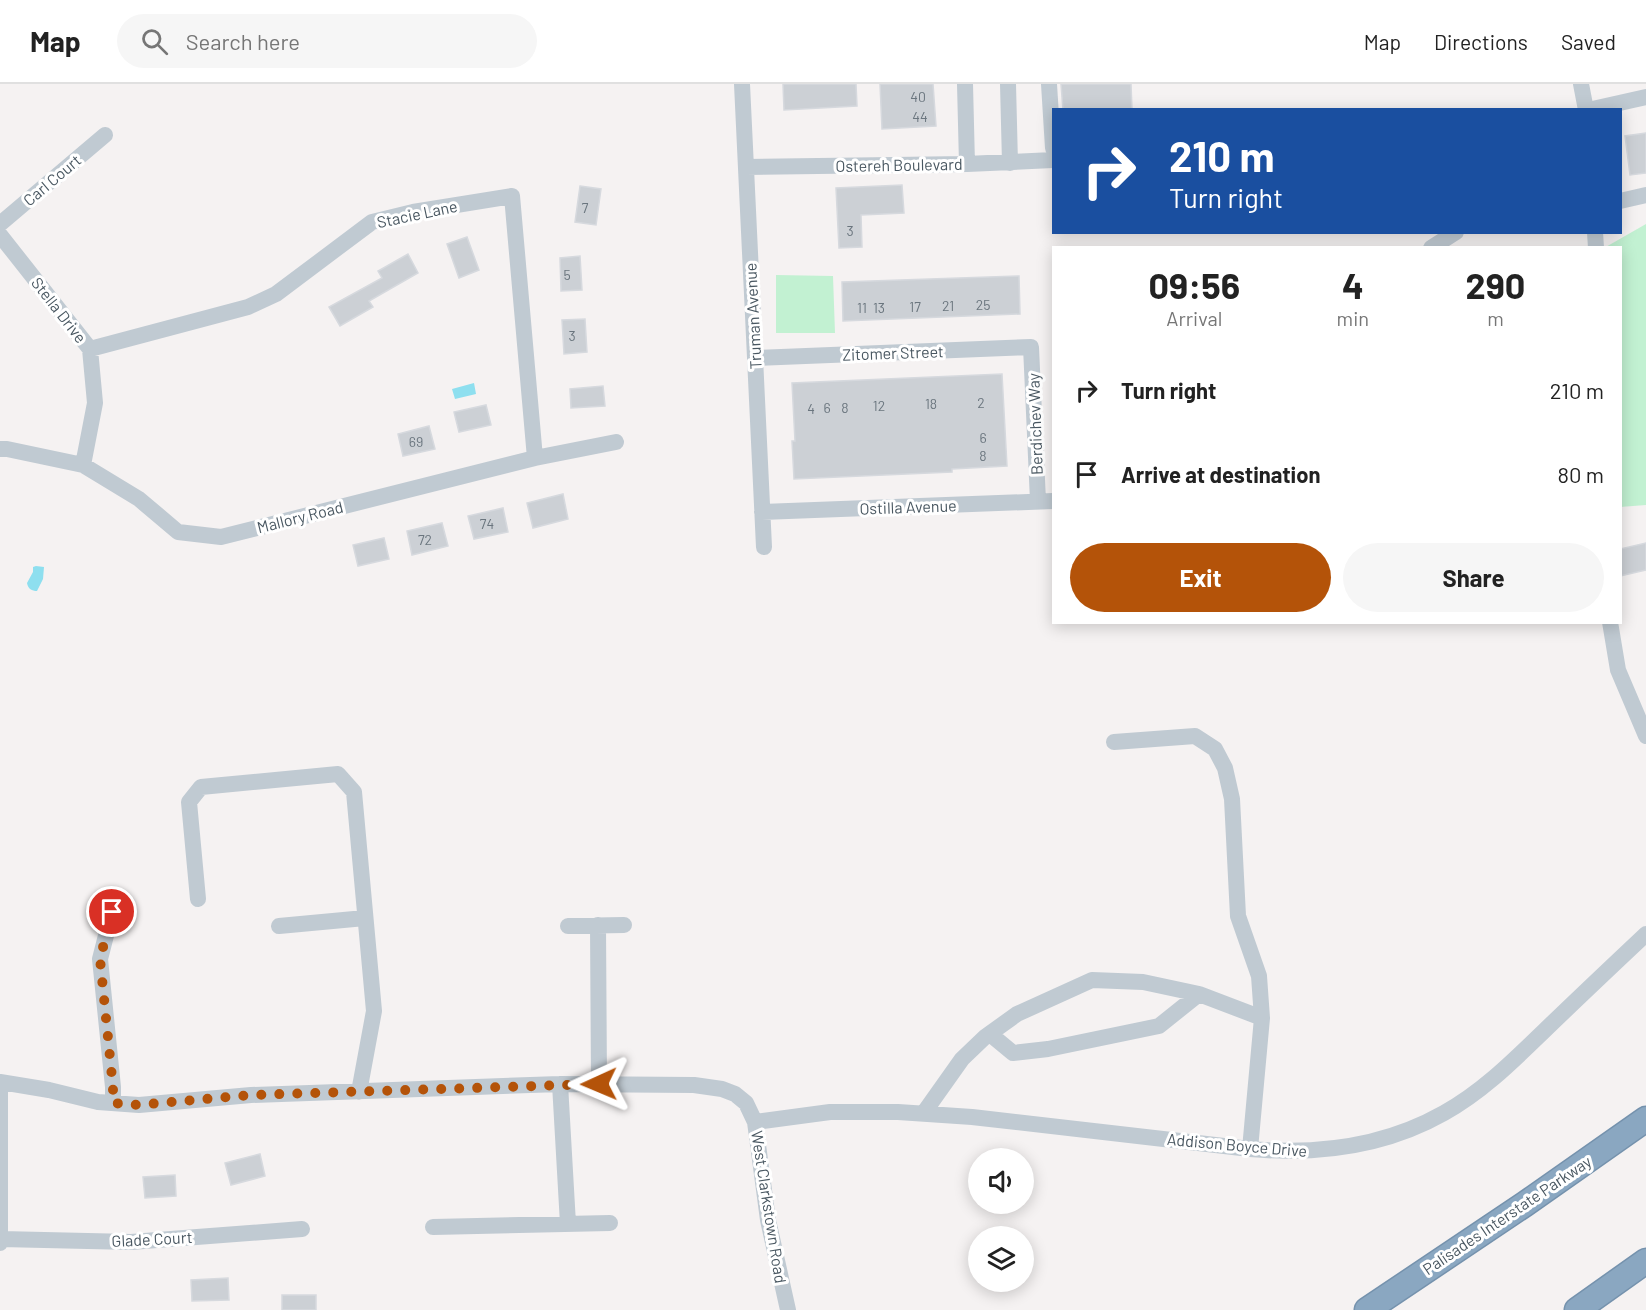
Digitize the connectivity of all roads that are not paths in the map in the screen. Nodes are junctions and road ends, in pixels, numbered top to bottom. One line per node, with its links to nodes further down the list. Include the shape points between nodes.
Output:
1 (742, 84): 14 (street, Truman Avenue)
2 (965, 84): 13 (street)
3 (1008, 84): 12 (street)
4 (1049, 84): 9 (street)
5 (1581, 84): 7 (street)
6 (1646, 97): 8 (street)
7 (1587, 108)
8 (1596, 108)
9 (1052, 132)
10 (105, 135): 17 (street, Carl Court)
11 (1052, 160): 12 (street, Ostereh Boulevard)
12 (1010, 163): 13 (street, Ostereh Boulevard)
13 (967, 164): 14 (street, Ostereh Boulevard)
14 (746, 167): 23 (street, Truman Avenue)
15 (1646, 195): 16 (street)
16 (1622, 201)
17 (0, 224)
18 (1453, 234): 20 (street)
19 (0, 235): 22 (street, Stella Drive)
20 (1434, 246)
21 (1031, 347): 23 (street, Zitomer Street); 28 (street, Berdichev Way)
22 (90, 349): 26 (street, Stacie Lane, via 248,308 276,294 372,222 512,196); 27 (street, Stella Drive, via 95,403)
23 (755, 358): 29 (street, Truman Avenue)
24 (616, 442): 26 (street, Mallory Road)
25 (0, 449): 27 (street, Mallory Road)
26 (535, 458): 27 (street, Mallory Road, via 221,537 178,532 139,499)
27 (83, 465)
28 (1045, 501): 29 (street, Ostilla Avenue)
29 (762, 513): 30 (street, Truman Avenue)
30 (764, 548)
31 (1610, 624): 32 (street, via 1618,670)
32 (1646, 736)
33 (1114, 742): 43 (street, via 1195,736 1215,749 1225,768 1232,799 1238,916 1259,976)
34 (198, 899): 36 (street, via 189,801 201,788 338,774 354,792)
35 (112, 912): 49 (street, via 100,959)
36 (365, 918): 39 (street); 48 (street, via 374,1011)
37 (598, 925): 38 (street); 40 (street); 47 (street)
38 (624, 925)
39 (279, 926)
40 (567, 926)
41 (1646, 934): 53 (street, Addison Boyce Drive, via 1512,1061 1444,1113 1406,1131 1348,1148 1302,1152)
42 (1199, 994): 43 (street); 44 (street, via 1143,982 1092,980 1017,1014); 44 (street, via 1160,1026 1048,1049 1013,1053)
43 (1262, 1018): 53 (street)
44 (990, 1034): 50 (street, via 962,1059)
45 (0, 1082): 49 (street, West Clarkstown Road); 58 (street)
46 (560, 1084): 47 (street, West Clarkstown Road); 48 (street, West Clarkstown Road); 55 (street)
47 (599, 1084): 52 (street, West Clarkstown Road, via 722,1089 746,1103)
48 (359, 1092): 49 (street, West Clarkstown Road, via 251,1095 138,1105)
49 (113, 1103)
50 (923, 1114): 52 (street, Addison Boyce Drive, via 851,1111); 53 (street, Addison Boyce Drive)
51 (1646, 1119): 61 (highway, Palisades Interstate Parkway)
52 (755, 1122): 60 (street, West Clarkstown Road, via 768,1220)
53 (1250, 1149)
54 (610, 1223): 55 (street)
55 (568, 1224): 56 (street)
56 (433, 1227)
57 (302, 1229): 58 (street, Glade Court, via 131,1242)
58 (1, 1241)
59 (1646, 1262): 62 (highway)
60 (788, 1310)
61 (1367, 1310)
62 (1576, 1310)

